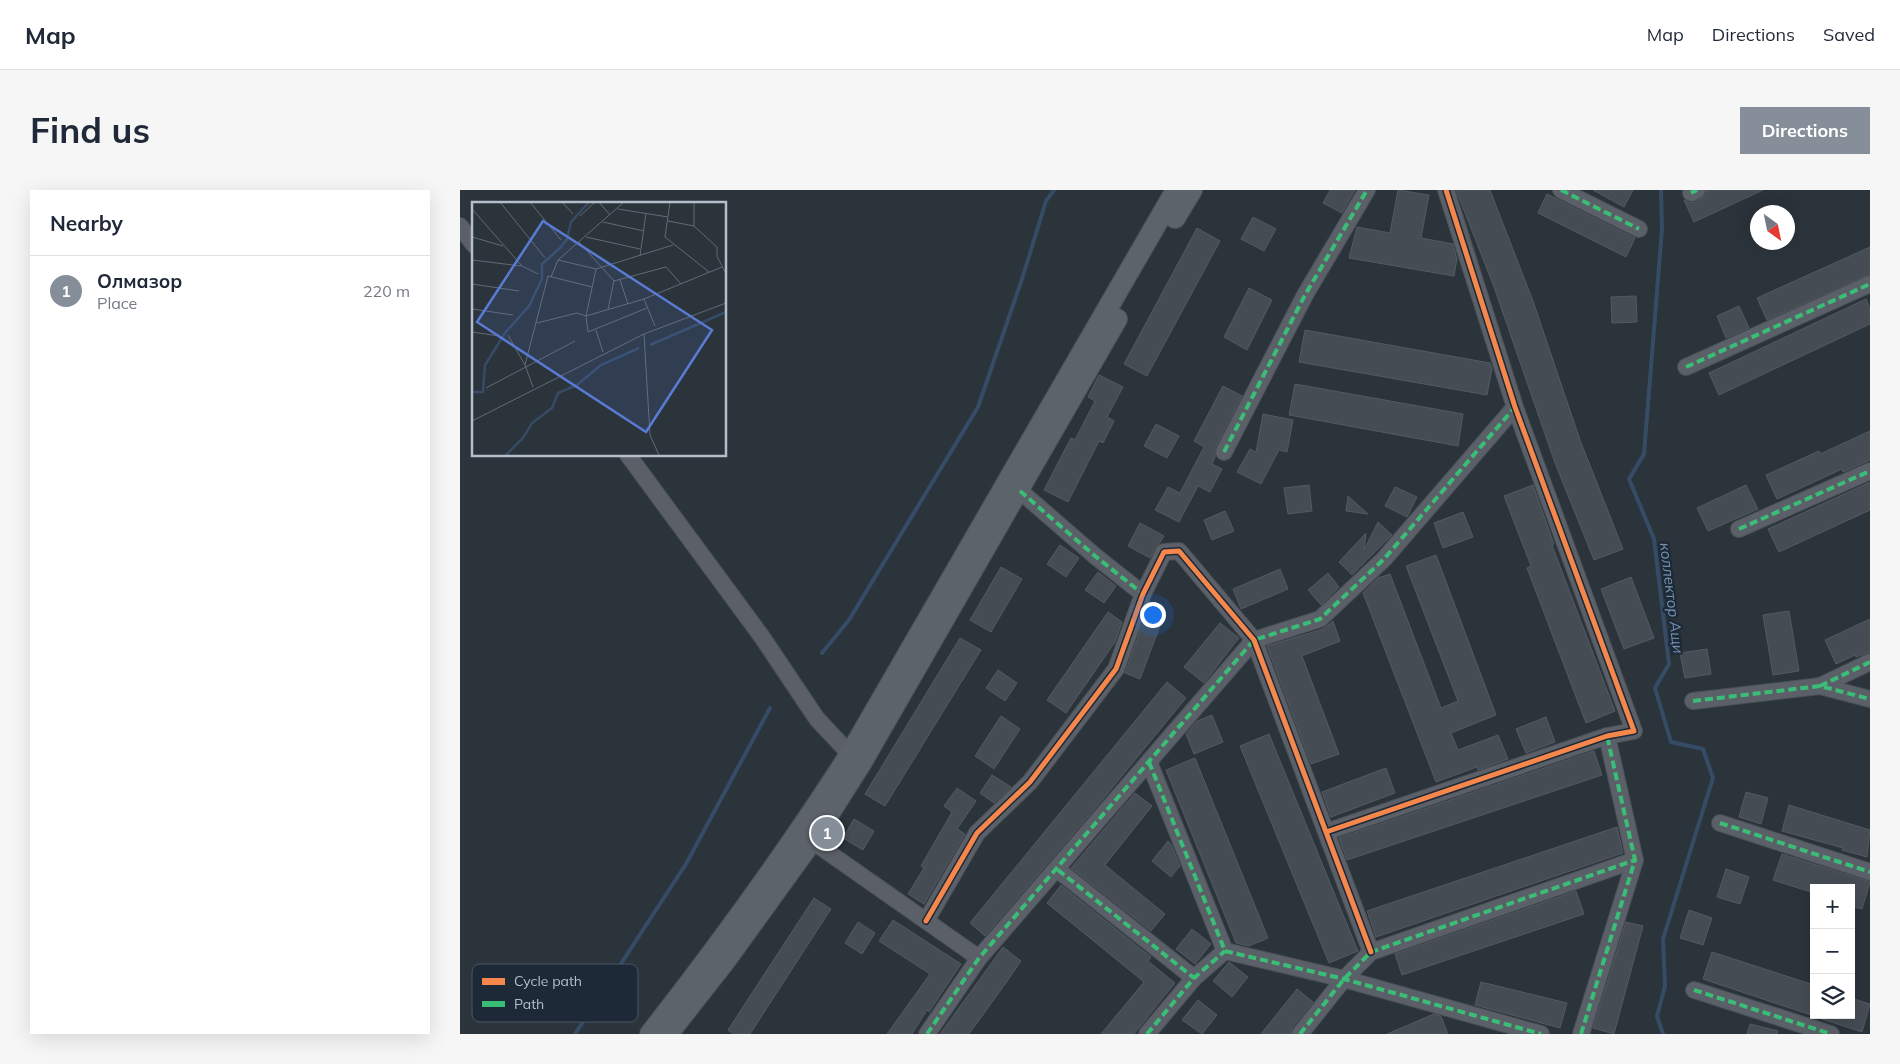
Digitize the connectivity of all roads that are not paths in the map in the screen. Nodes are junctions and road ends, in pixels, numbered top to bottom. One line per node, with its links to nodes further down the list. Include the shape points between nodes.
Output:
1 (1176, 190): 24 (main road)
2 (1192, 190): 15 (main road)
3 (1367, 190): 12 (street, via 1305,295)
4 (1446, 190): 11 (street)
5 (1560, 190): 7 (street)
6 (460, 226): 8 (street)
7 (1638, 229)
8 (472, 241)
9 (1870, 284): 10 (street)
10 (1686, 367)
11 (1516, 407): 18 (street, via 1384,559 1320,619); 23 (street, via 1634,731)
12 (1224, 452)
13 (629, 456): 24 (street, via 762,637 817,719)
14 (1870, 472): 16 (street)
15 (1020, 491): 17 (street); 28 (main road, via 862,762)
16 (1739, 529)
17 (1143, 594): 18 (street, via 1164,552 1179,551); 32 (street, via 1116,669 1030,782 977,833)
18 (1254, 640): 25 (street); 27 (street)
19 (1870, 662): 20 (street)
20 (1820, 686): 21 (street); 22 (street)
21 (1870, 699)
22 (1693, 701)
23 (1607, 736): 27 (street); 29 (street)
24 (850, 754): 39 (main road, via 759,890)
25 (1149, 762): 30 (street); 33 (street)
26 (1720, 823): 31 (street)
27 (1326, 832): 34 (street)
28 (812, 841): 32 (street); 40 (main road)
29 (1635, 860): 34 (street); 45 (street)
30 (1058, 870): 35 (street); 36 (street)
31 (1870, 872)
32 (926, 921): 35 (street)
33 (1225, 951): 36 (street); 37 (street)
34 (1371, 952): 37 (street)
35 (979, 958): 41 (street)
36 (1194, 978): 42 (street)
37 (1344, 979): 43 (street); 44 (street)
38 (1694, 990): 46 (street)
39 (650, 1034)
40 (668, 1034)
41 (927, 1034)
42 (1146, 1034)
43 (1300, 1034)
44 (1541, 1034)
45 (1581, 1034)
46 (1831, 1034)

